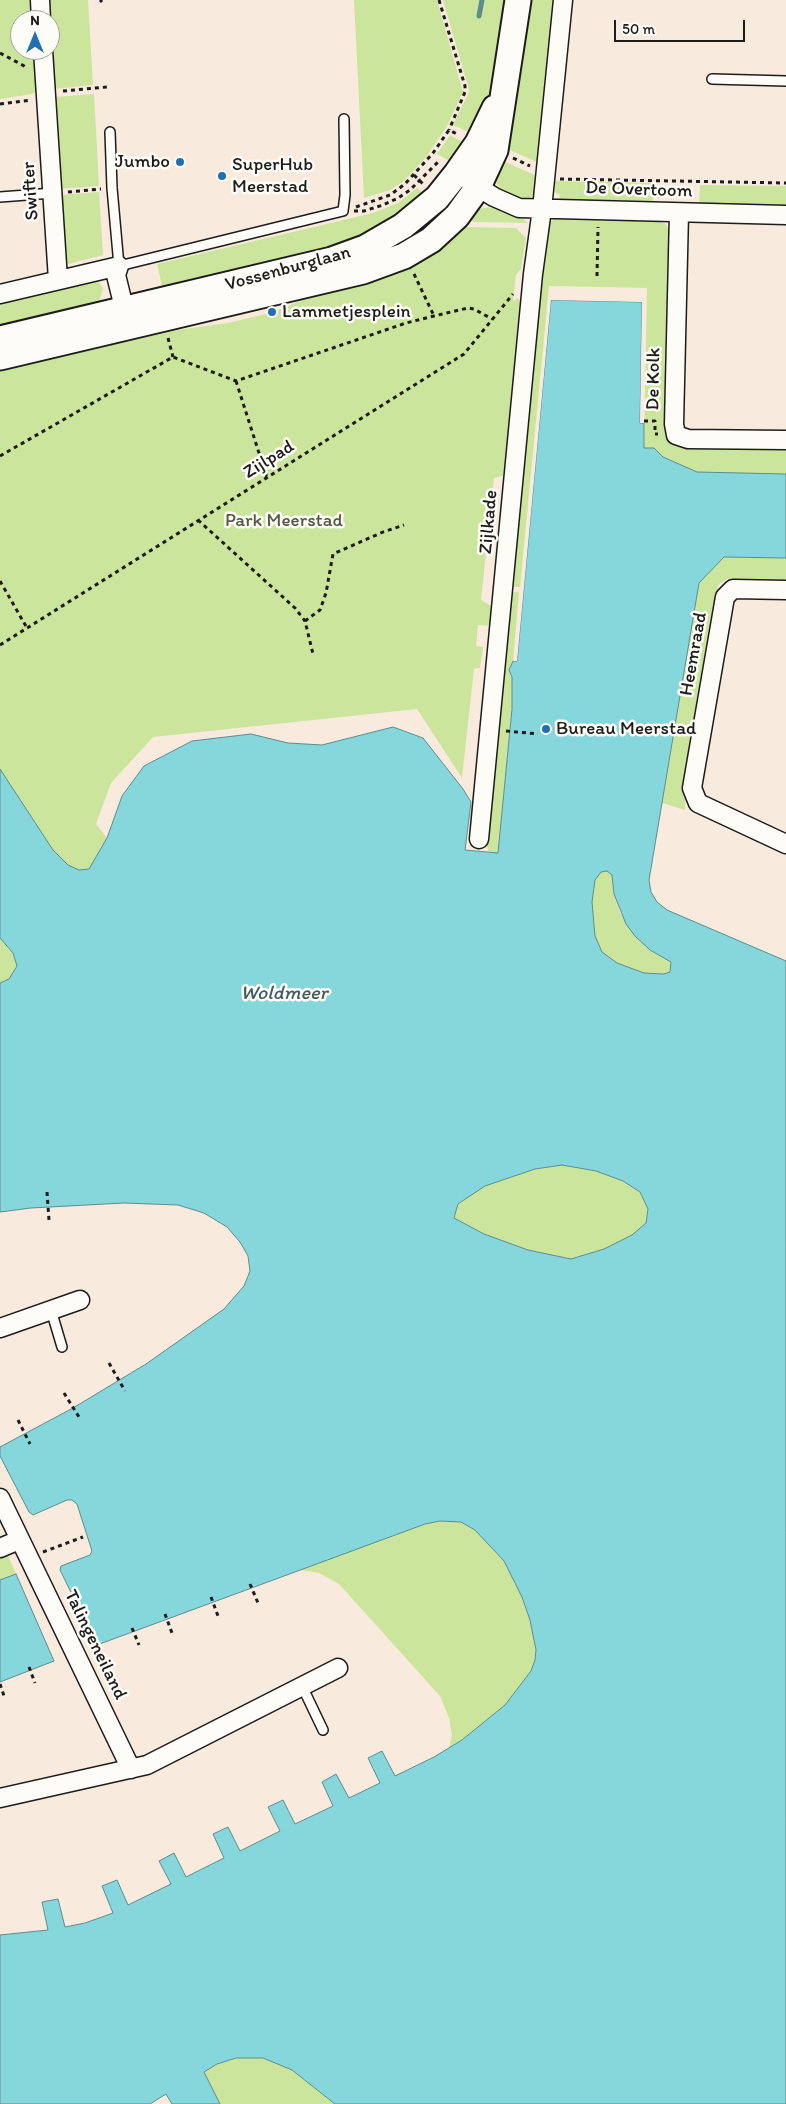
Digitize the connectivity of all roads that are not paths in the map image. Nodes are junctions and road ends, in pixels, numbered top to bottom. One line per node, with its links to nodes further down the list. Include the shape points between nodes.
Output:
1 (518, 0): 6 (street, Vossenburglaan)
2 (562, 0): 13 (street)
3 (44, 60): 11 (street, Swifter)
4 (712, 79): 5 (lane)
5 (786, 81)
6 (504, 90): 9 (street, Vossenburglaan, via 478,143); 10 (street, Vossenburglaan)
7 (344, 119): 16 (lane, via 343,211)
8 (110, 132): 16 (lane)
9 (457, 173): 10 (street); 19 (street, Vossenburglaan, via 437,198 403,226 365,248)
10 (486, 192): 13 (street, De Overtoom, via 519,208); 19 (street, Vossenburglaan, via 431,240 380,266)
11 (52, 193): 12 (lane); 17 (street, Swifter)
12 (0, 196)
13 (542, 209): 14 (street, De Overtoom); 24 (street, Zijlkade)
14 (679, 213): 15 (street, De Overtoom); 22 (street, De Kolk, via 676,435 688,439)
15 (786, 215)
16 (119, 266): 17 (street); 19 (street, via 116,275)
17 (58, 280): 18 (street)
18 (0, 294)
19 (126, 319): 20 (street, Vossenburglaan); 21 (street, Vossenburglaan)
20 (0, 339)
21 (0, 358)
22 (786, 440)
23 (786, 590): 25 (street, Heemraad, via 733,589 725,597 692,788 698,804)
24 (479, 840)
25 (786, 844)
26 (80, 1300): 27 (street)
27 (51, 1310): 28 (street); 29 (lane)
28 (0, 1328)
29 (62, 1347)
30 (0, 1498): 31 (street, Talingeneiland)
31 (20, 1540): 32 (street); 36 (street, Talingeneiland)
32 (0, 1548)
33 (338, 1668): 34 (street)
34 (302, 1686): 35 (lane); 36 (street)
35 (323, 1730)
36 (131, 1769): 37 (street)
37 (0, 1798)

